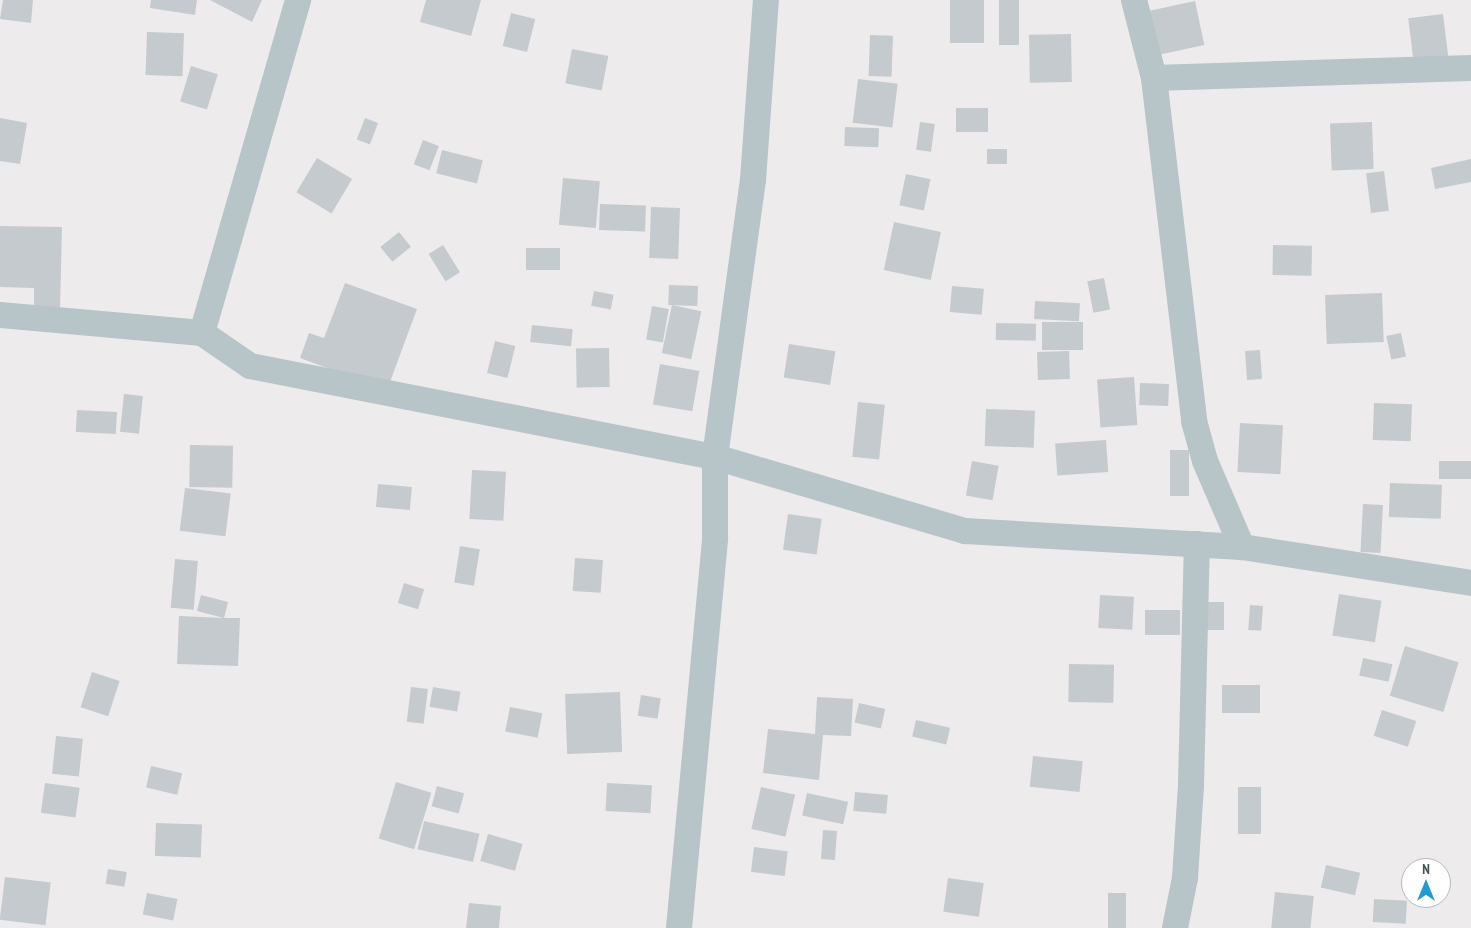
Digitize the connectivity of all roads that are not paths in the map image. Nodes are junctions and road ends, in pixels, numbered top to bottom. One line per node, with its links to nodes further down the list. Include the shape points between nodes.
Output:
1 (298, 0): 7 (street)
2 (766, 0): 8 (street, via 753,180)
3 (1134, 0): 5 (street)
4 (1471, 68): 5 (street)
5 (1154, 78): 10 (street, via 1194,421 1205,461)
6 (0, 315): 7 (street)
7 (202, 333): 8 (street, via 250,366)
8 (715, 458): 9 (street, via 965,531); 12 (street, via 715,538)
9 (1197, 544): 10 (street); 13 (street, via 1191,785 1185,878)
10 (1242, 547): 11 (street)
11 (1471, 583)
12 (679, 928)
13 (1175, 928)

